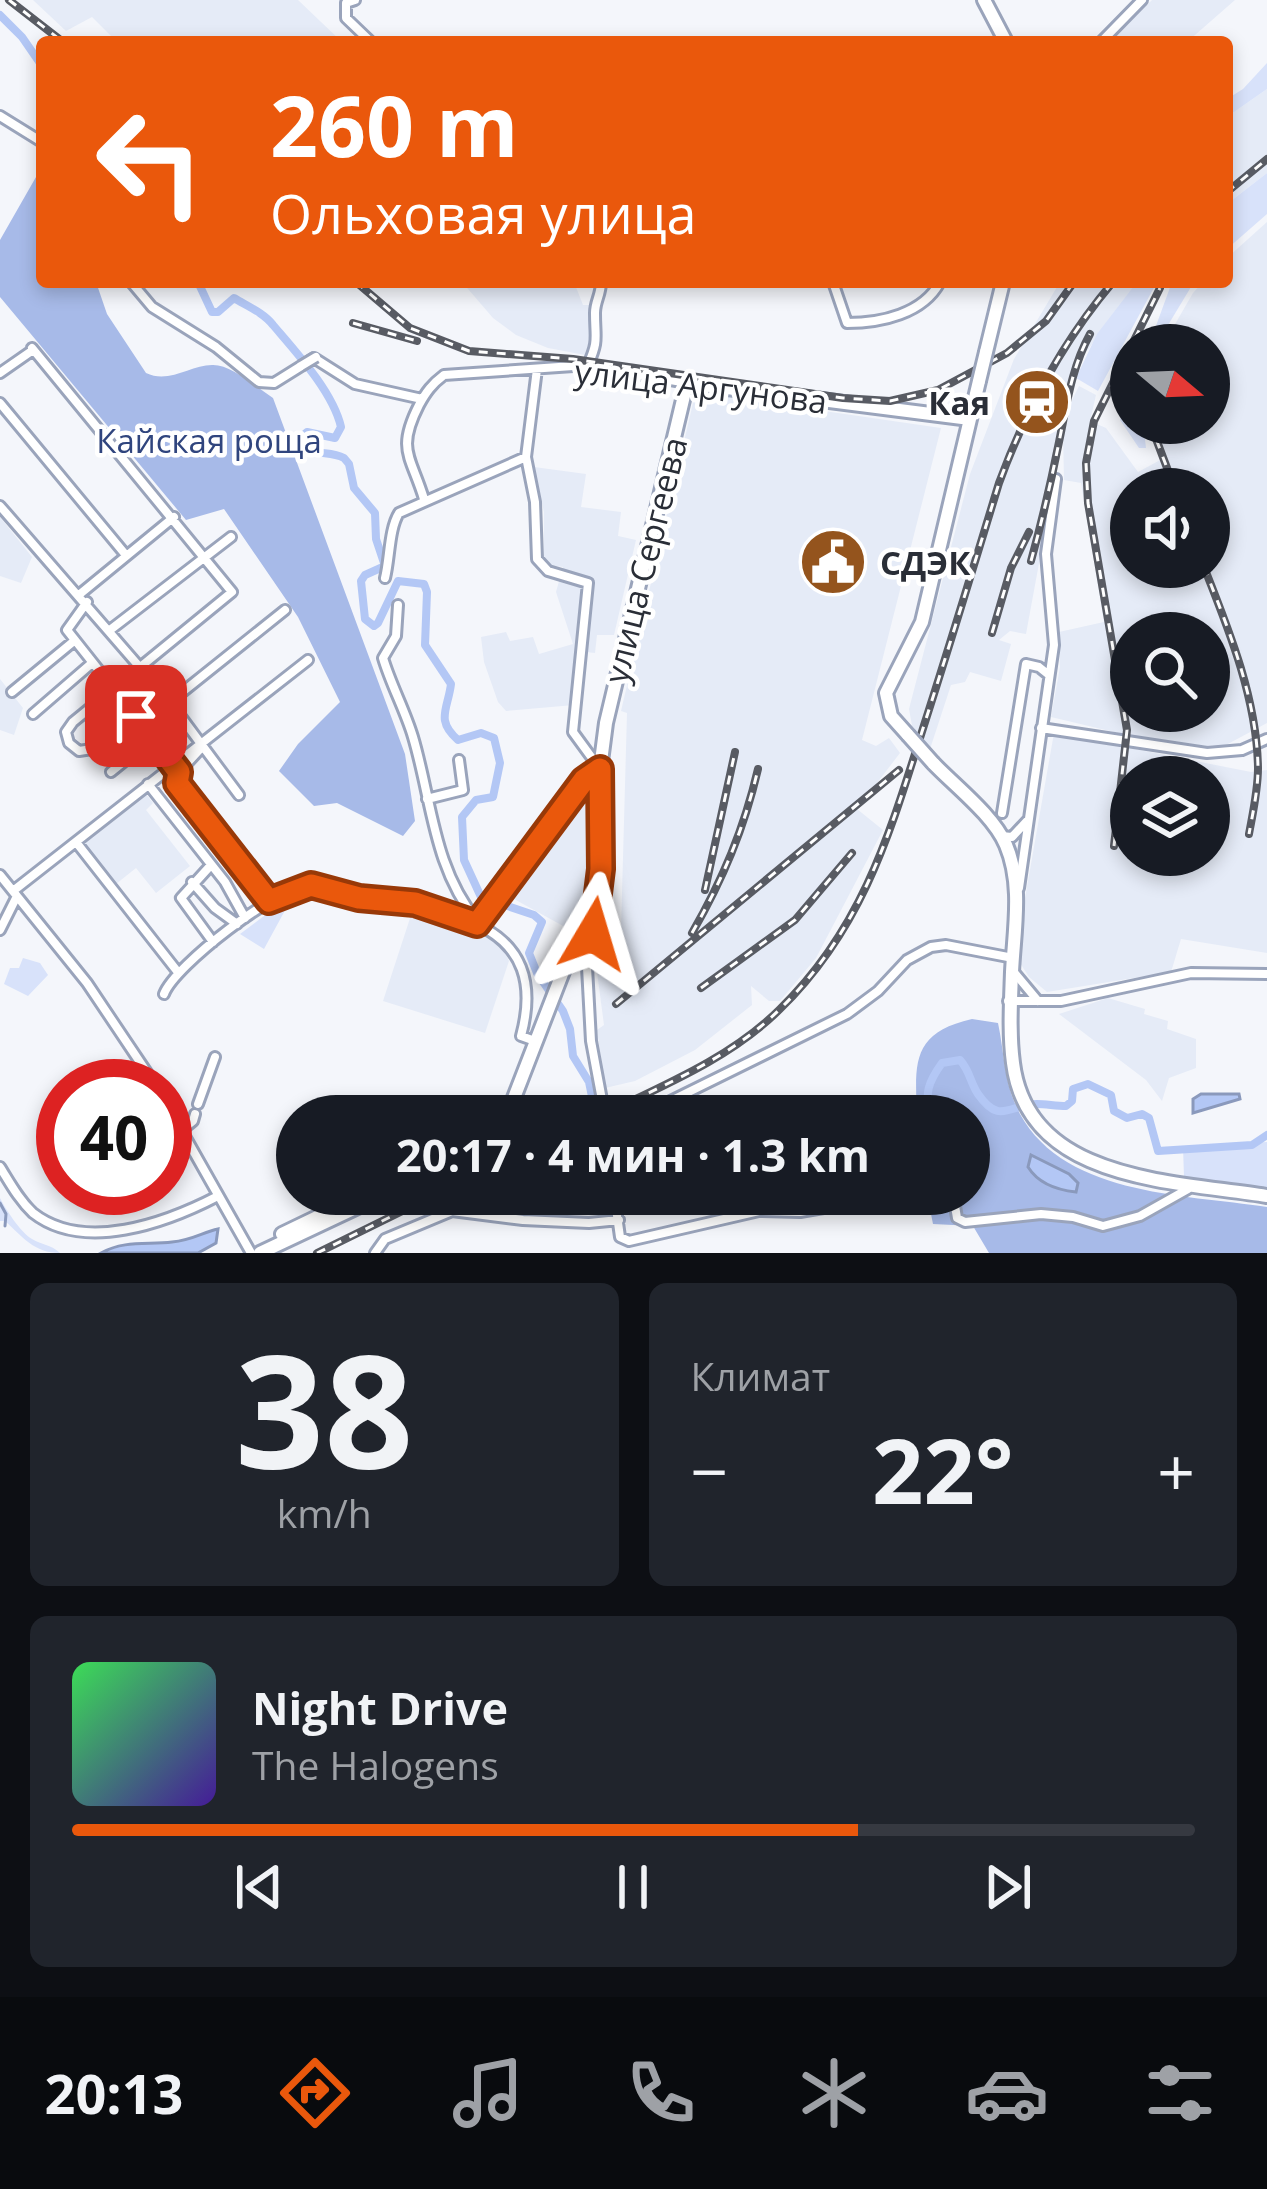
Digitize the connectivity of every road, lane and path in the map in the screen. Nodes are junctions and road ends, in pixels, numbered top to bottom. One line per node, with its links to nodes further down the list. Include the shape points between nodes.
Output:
1 (983, 0): 5 (main road)
2 (1142, 0): 6 (street)
3 (351, 2): 4 (street, via 346,18)
4 (365, 36)
5 (1003, 36)
6 (1107, 36)
7 (0, 116): 8 (street)
8 (36, 138)
9 (136, 288): 18 (street, via 259,382 274,383 309,361 359,385)
10 (601, 288): 14 (street, via 599,338)
11 (835, 288): 12 (street, via 847,323 918,307)
12 (936, 288)
13 (1002, 288): 20 (main road, bridge)
14 (588, 365): 15 (street, улица Аргунова); 17 (street, улица Аргунова)
15 (537, 369): 18 (street, улица Аргунова, via 444,375); 22 (street)
16 (0, 373): 26 (street, via 32,349)
17 (687, 382): 20 (main road, улица Аргунова); 21 (main road, улица Сергеева)
18 (422, 400): 24 (street, via 401,432)
19 (0, 403): 28 (street)
20 (970, 419): 61 (main road, bridge, via 921,624 886,693 891,716)
21 (676, 430): 31 (main road, улица Сергеева); 31 (main road, улица Сергеева)
22 (526, 457): 24 (street); 52 (street, via 539,565 588,583 573,732)
23 (1056, 479): 40 (street, via 1046,554)
24 (424, 499): 30 (street, via 394,520)
25 (0, 506): 32 (street)
26 (174, 517): 28 (street); 29 (street)
27 (231, 537): 29 (street)
28 (125, 554): 32 (street)
29 (204, 555): 35 (street); 39 (street, via 232,592)
30 (385, 578)
31 (638, 582): 52 (main road, улица Сергеева)
32 (83, 598): 35 (street); 36 (street, via 66,626)
33 (398, 604): 56 (street, via 396,636 383,658)
34 (286, 610): 43 (street)
35 (110, 630): 39 (street)
36 (74, 641): 38 (street); 42 (street)
37 (308, 660): 49 (street)
38 (92, 663): 41 (street); 44 (street)
39 (140, 666): 41 (street); 43 (street)
40 (1050, 676): 46 (street); 58 (street, via 1027,664)
41 (113, 691): 45 (street); 45 (street, via 73,722 69,743 92,749)
42 (12, 692)
43 (170, 702): 49 (street)
44 (33, 714)
45 (136, 716): 47 (street)
46 (1042, 728): 48 (street, via 1207,753); 60 (street)
47 (153, 738): 51 (street); 53 (street)
48 (1266, 742)
49 (200, 745): 51 (street); 55 (street)
50 (459, 760): 56 (street, via 464,790)
51 (176, 768): 54 (street); 57 (street)
52 (600, 769): 74 (street); 76 (main road, улица Сергеева, via 600,876)
53 (111, 772)
54 (148, 784): 59 (street); 62 (street)
55 (239, 795)
56 (427, 799): 74 (street, via 445,869)
57 (192, 803): 59 (street); 64 (street)
58 (1002, 813)
59 (175, 818): 63 (street)
60 (1028, 820): 61 (street, via 1012,837); 65 (street)
61 (1001, 836): 65 (main road)
62 (76, 842): 69 (street); 79 (street)
63 (211, 865): 67 (street); 68 (street)
64 (242, 868): 68 (street); 71 (street)
65 (1018, 872): 78 (main road); 78 (main road)
66 (0, 875): 69 (street)
67 (192, 882): 72 (street); 77 (street, via 181,898)
68 (225, 882): 70 (street)
69 (15, 893): 75 (street); 86 (street)
70 (233, 897): 72 (street); 73 (street)
71 (269, 901): 73 (street); 74 (street, via 311,885)
72 (218, 910): 73 (street)
73 (241, 921): 77 (street)
74 (477, 923): 84 (street, via 512,953 529,1002 521,1036)
75 (0, 930)
76 (587, 932): 84 (main road, улица Сергеева); 88 (street)
77 (213, 942): 79 (street)
78 (1011, 962): 82 (main road); 83 (street); 89 (street, via 931,947 847,1014)
79 (177, 970): 81 (street)
80 (1267, 974): 83 (street, via 1191,973)
81 (164, 994)
82 (1008, 1001): 83 (street); 91 (main road, via 1005,1053)
83 (1039, 1002)
84 (536, 1042): 87 (main road, улица Сергеева)
85 (215, 1057): 90 (street)
86 (138, 1059)
87 (515, 1095)
88 (600, 1095)
89 (684, 1095)
90 (192, 1118)
91 (1031, 1119): 94 (main road, via 1092,1163); 94 (main road, via 1071,1160 1121,1178)
92 (192, 1150): 95 (street)
93 (0, 1167): 95 (street, via 32,1212 79,1234 146,1229)
94 (1184, 1186): 96 (main road); 99 (street, via 1140,1216 1103,1226 1041,1214 971,1222)
95 (218, 1196): 102 (street)
96 (1267, 1199)
97 (618, 1215): 101 (street)
98 (742, 1215): 101 (street, via 629,1241 620,1237)
99 (956, 1215)
100 (330, 1216): 102 (main road)
101 (619, 1220): 103 (street, via 452,1210 385,1239)
102 (251, 1252)
103 (375, 1253)

